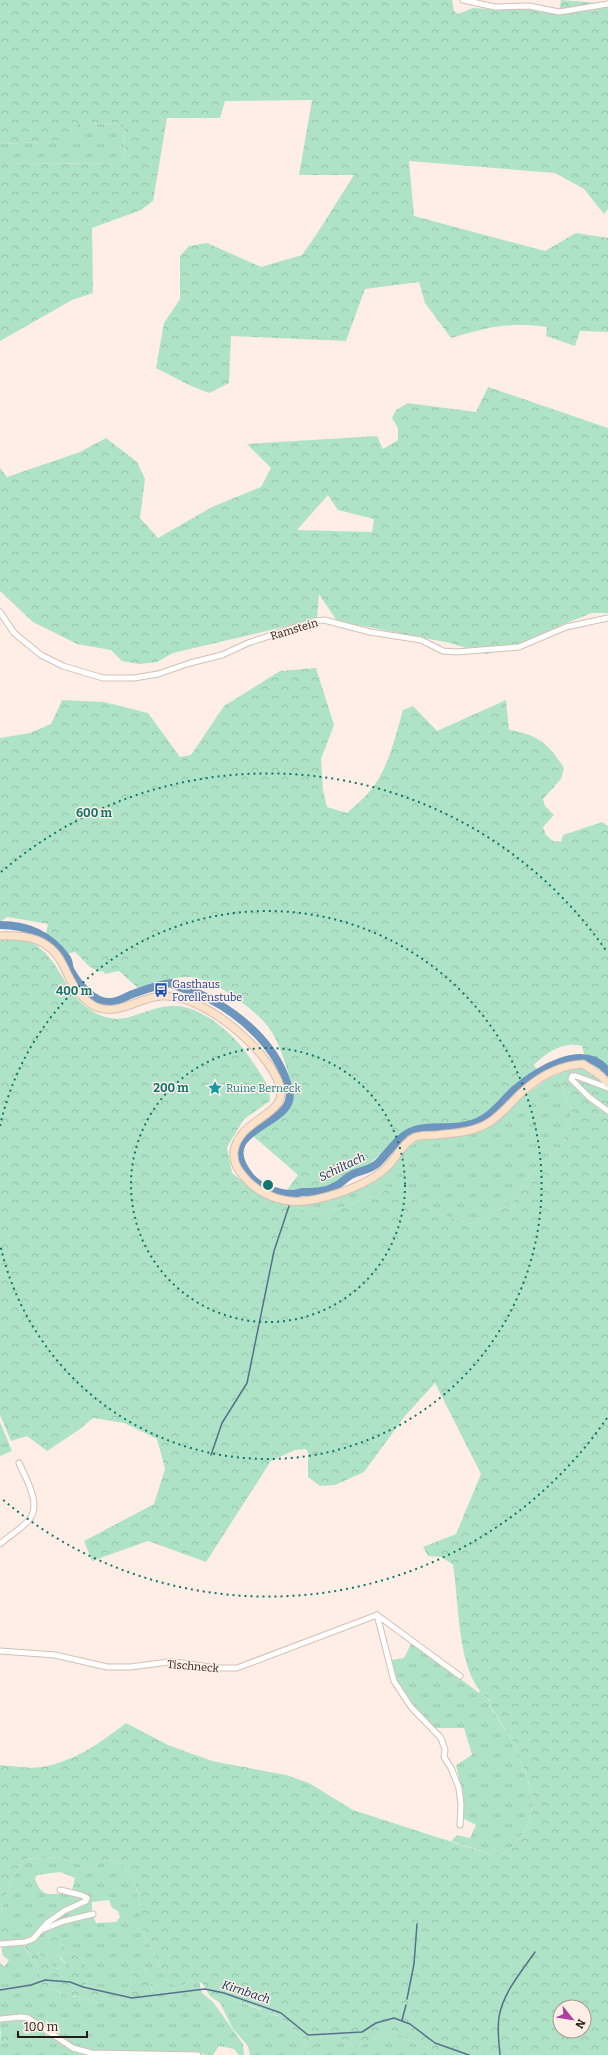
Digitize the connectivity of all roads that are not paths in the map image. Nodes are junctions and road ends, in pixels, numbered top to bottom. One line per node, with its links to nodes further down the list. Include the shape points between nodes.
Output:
1 (463, 0): 2 (street, via 495,7 529,6 559,12)
2 (608, 4)
3 (0, 612): 4 (street, Ramstein, via 14,633 41,655 83,673 111,678 158,674 190,662 222,655 314,621 324,620 370,632 421,640 443,651 456,652 520,646 566,627)
4 (608, 618)
5 (0, 936): 6 (main road, via 41,941 56,953 72,984 95,1007 122,1009 147,999 172,996 196,1004 242,1034 274,1075 281,1091 279,1102 274,1109 239,1135 234,1149 234,1162 250,1184 262,1193 290,1201 328,1196 368,1180 387,1167 414,1138 482,1127 529,1086 561,1068 583,1064)
6 (608, 1084)
7 (608, 1088): 8 (street, via 572,1076 572,1081)
8 (608, 1111)
9 (19, 1463): 10 (street, via 34,1499 35,1510 29,1520)
10 (0, 1544)
11 (377, 1615): 12 (street, Tischneck, via 237,1668 169,1662 106,1667 55,1655); 13 (street); 14 (street, via 394,1681 411,1707 441,1738 445,1750 444,1757 459,1788)
12 (0, 1651)
13 (460, 1676)
14 (460, 1825)
15 (60, 1890): 17 (street, via 81,1895 87,1898 86,1901 64,1911)
16 (94, 1914): 17 (street, via 64,1920)
17 (43, 1929): 18 (street, via 25,1942)
18 (0, 1944)
19 (0, 2019): 20 (street, via 28,2018 73,2048 91,2052)
20 (198, 2055)

